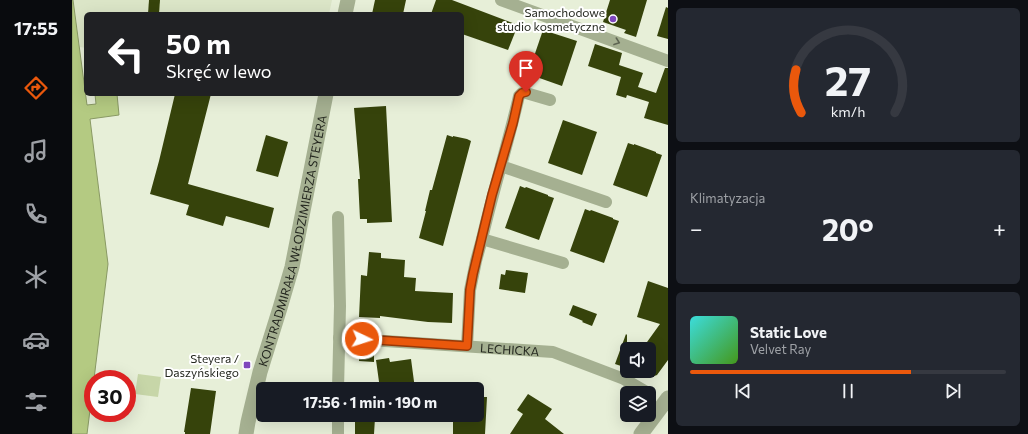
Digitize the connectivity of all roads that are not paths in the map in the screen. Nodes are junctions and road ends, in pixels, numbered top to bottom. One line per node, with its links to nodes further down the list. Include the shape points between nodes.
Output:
1 (348, 0): 3 (street)
2 (502, 0): 4 (street, one-way to 4)
3 (345, 12)
4 (668, 61)
5 (326, 96): 19 (street, KONTRADMIRAŁA WŁODZIMIERZA STEYERA, via 292,267 262,366)
6 (550, 100): 7 (street, via 526,92 519,96)
7 (501, 166): 8 (street); 10 (street)
8 (606, 202)
9 (338, 217): 12 (street)
10 (482, 240): 11 (street); 13 (street, via 470,290)
11 (563, 263)
12 (339, 338): 13 (street, LECHICKA); 14 (street)
13 (467, 346): 15 (street, LECHICKA, via 553,352 624,378)
14 (338, 382)
15 (637, 386)
16 (656, 396): 17 (street, LECHICKA)
17 (666, 401): 21 (street)
18 (338, 422): 20 (street)
19 (246, 434)
20 (338, 434)
21 (641, 434)

